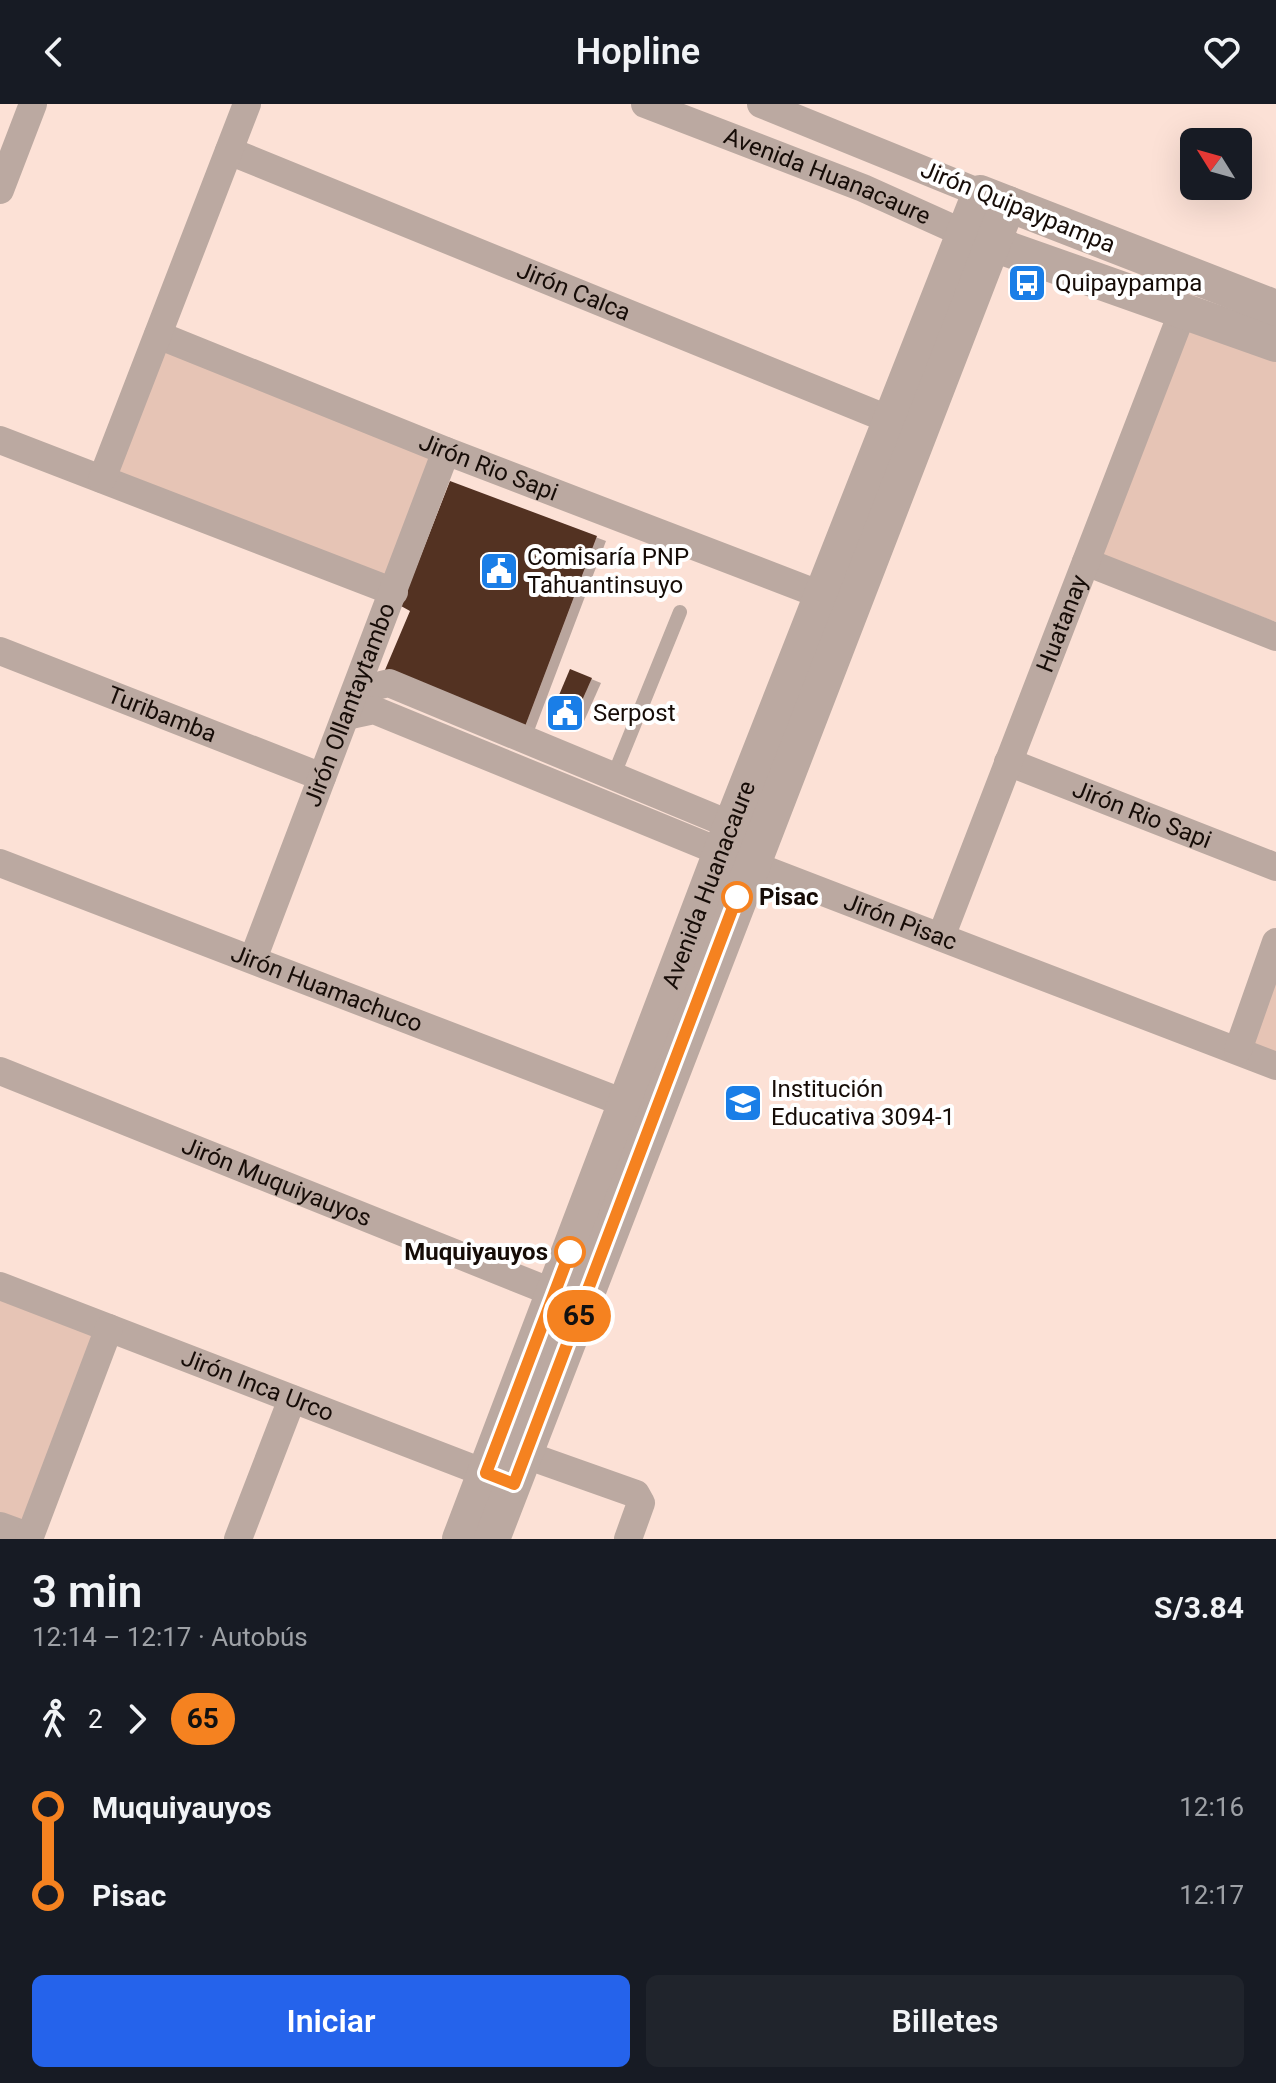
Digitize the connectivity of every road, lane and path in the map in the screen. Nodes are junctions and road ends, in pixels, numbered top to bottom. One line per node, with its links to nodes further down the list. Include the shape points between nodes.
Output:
1 (33, 104): 6 (street)
2 (247, 104): 5 (street)
3 (645, 104): 8 (street, Avenida Huanacaure)
4 (778, 107): 7 (street, Jirón Quipaypampa)
5 (229, 151): 11 (street); 13 (street, Jirón Calca)
6 (0, 190)
7 (994, 199): 8 (street, Avenida Huanacaure); 10 (street, Jirón Quipaypampa)
8 (977, 238): 9 (street, Jirón Quipaypampa); 13 (street, Avenida Huanacaure)
9 (1184, 308): 12 (street, Jirón Quipaypampa); 17 (street, Huatanay)
10 (1276, 308)
11 (158, 335): 15 (street, Jirón Rio Sapi); 16 (street)
12 (1276, 344)
13 (903, 425): 19 (street, Avenida Huanacaure); 27 (street, Avenida Huanacaure)
14 (0, 440): 16 (street)
15 (446, 451): 18 (street, Jirón Ollantaytambo); 19 (street, Jirón Rio Sapi)
16 (102, 479): 18 (street)
17 (1086, 562): 21 (street); 24 (street, Huatanay)
18 (394, 592): 23 (street, Jirón Ollantaytambo)
19 (821, 595): 27 (street, Avenida Huanacaure)
20 (680, 612): 26 (lane)
21 (1276, 637)
22 (0, 651): 25 (street, Turibamba)
23 (351, 703): 25 (street, Jirón Ollantaytambo); 26 (street, Jirón Pisac, via 389,683); 27 (street, Jirón Pisac)
24 (1008, 762): 29 (street, Jirón Rio Sapi); 30 (street, Huatanay)
25 (322, 777): 32 (street, Jirón Ollantaytambo)
26 (613, 777): 27 (street, Jirón Pisac)
27 (740, 845): 30 (street, Jirón Pisac); 36 (street, Avenida Huanacaure)
28 (0, 863): 32 (street, Jirón Huamachuco)
29 (1276, 867)
30 (941, 937): 33 (street, Jirón Pisac)
31 (1276, 942): 33 (street)
32 (253, 959): 36 (street, Jirón Huamachuco)
33 (1238, 1050): 34 (street, Jirón Pisac)
34 (1276, 1066)
35 (0, 1071): 38 (street, Jirón Muquiyauyos)
36 (640, 1110): 38 (street, Avenida Huanacaure); 41 (street, Avenida Huanacaure)
37 (0, 1286): 39 (street, Jirón Inca Urco)
38 (554, 1293): 41 (street, Avenida Huanacaure)
39 (109, 1328): 40 (street, Jirón Inca Urco); 43 (street)
40 (292, 1399): 41 (street, Jirón Inca Urco); 44 (street)
41 (509, 1471): 45 (street, Avenida Huanacaure); 46 (street, Avenida Huanacaure); 47 (street, Jirón Inca Urco, via 636,1494 641,1503)
42 (0, 1526): 43 (street)
43 (30, 1538)
44 (238, 1539)
45 (460, 1539)
46 (492, 1539)
47 (628, 1539)

